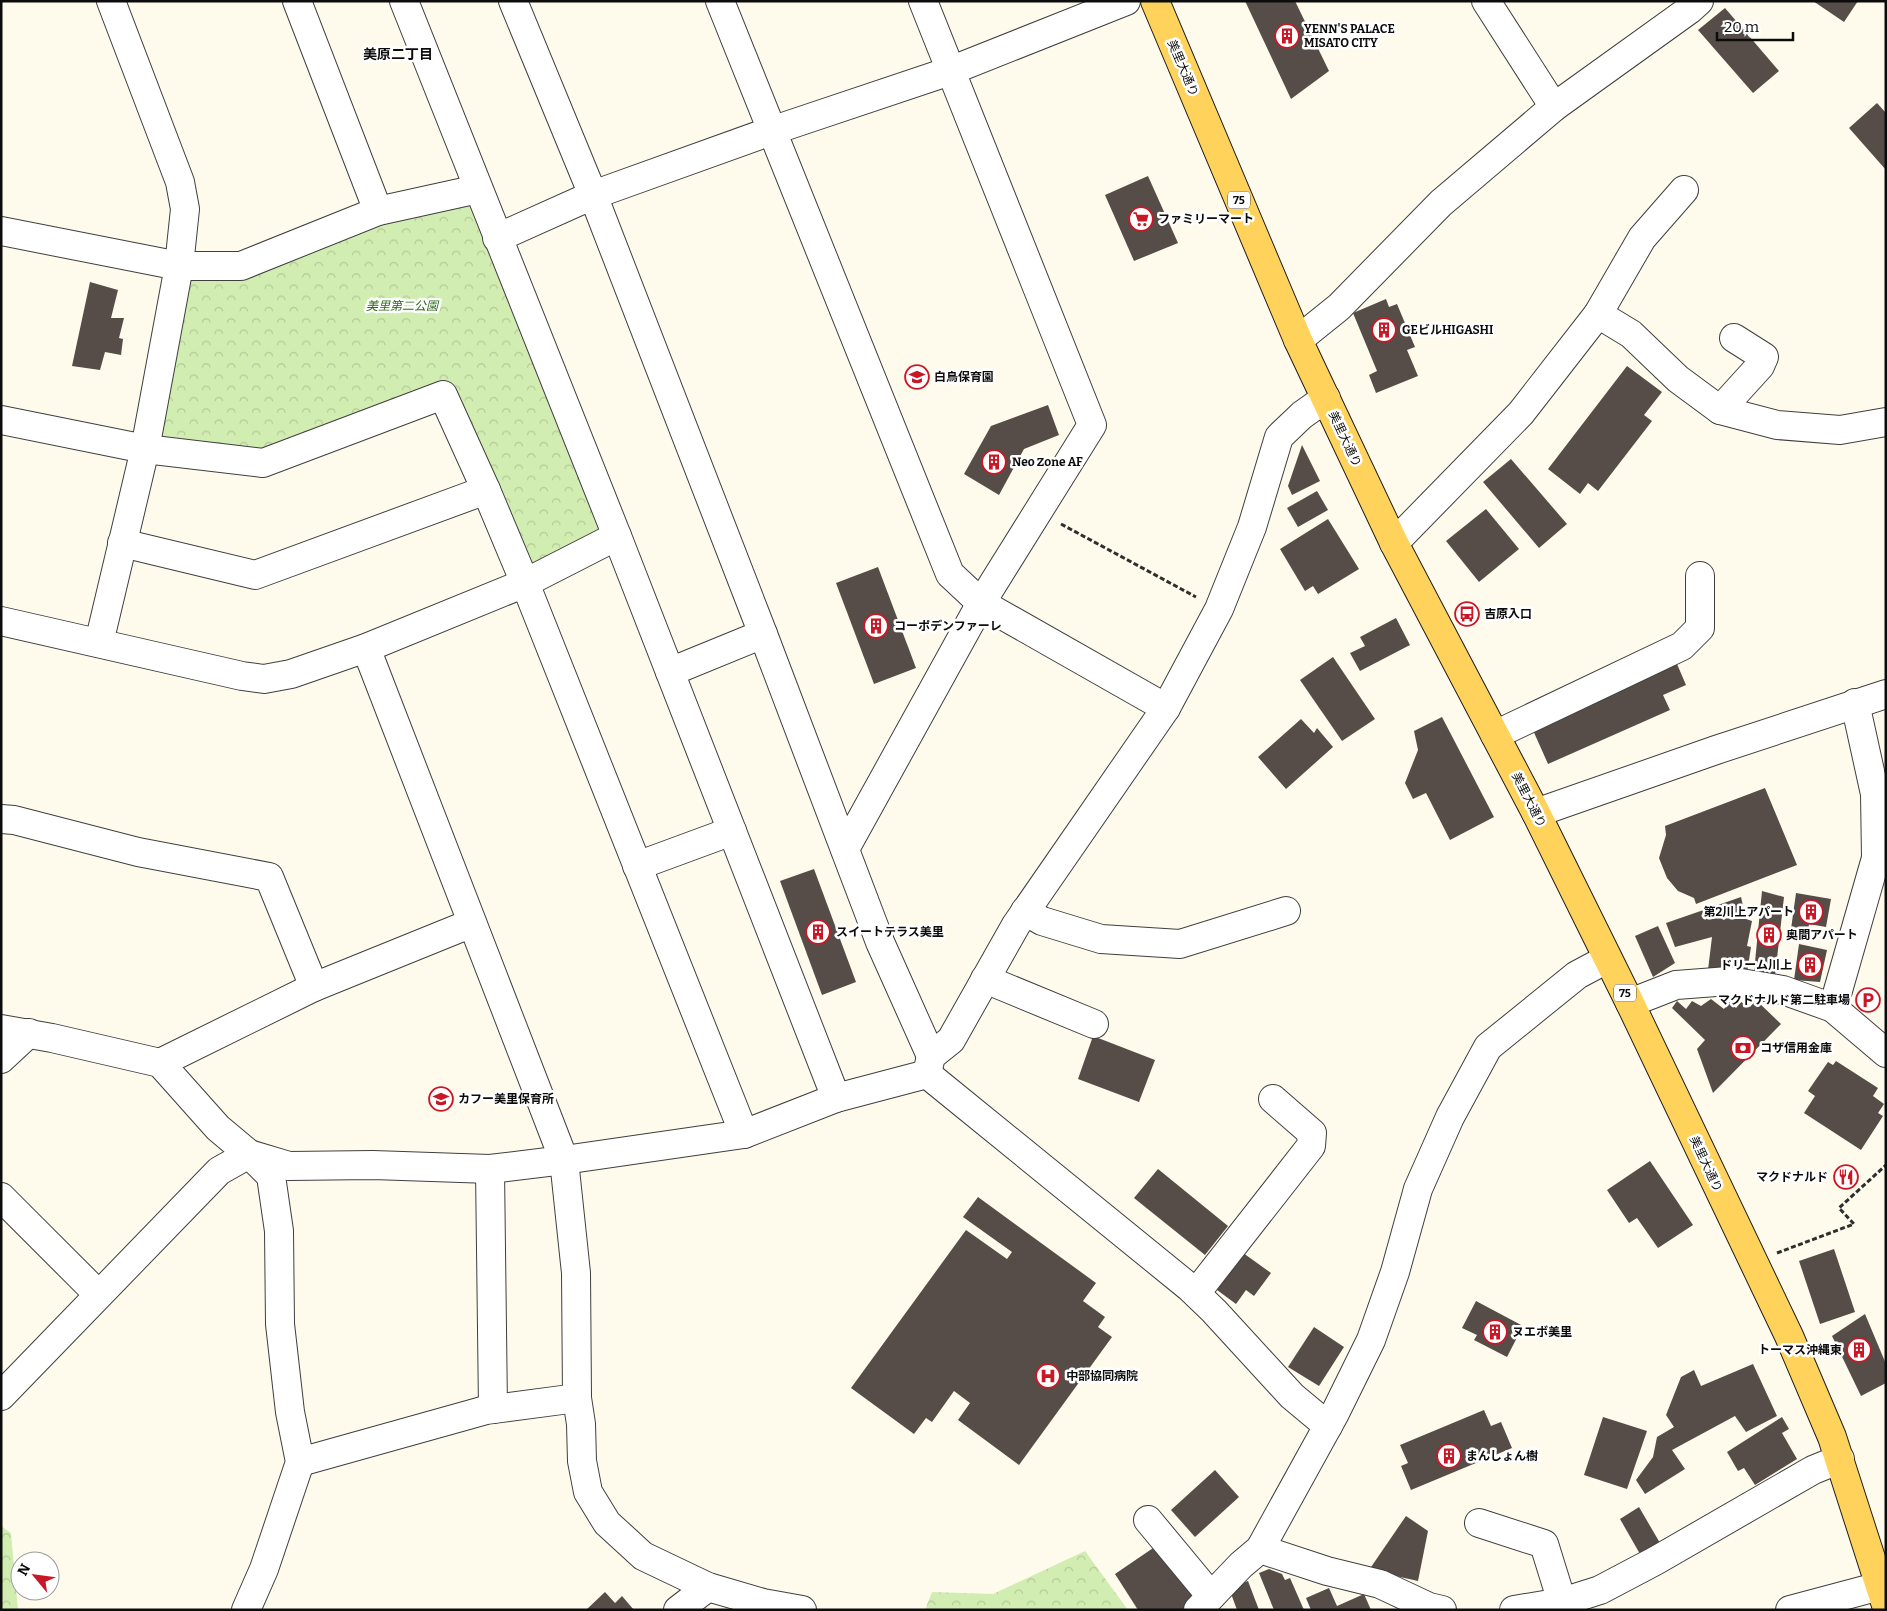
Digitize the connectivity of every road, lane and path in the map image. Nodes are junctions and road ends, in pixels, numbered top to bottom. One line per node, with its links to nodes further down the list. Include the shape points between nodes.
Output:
1 (111, 1): 20 (street, via 180,182 185,209)
2 (296, 1): 17 (street)
3 (404, 1): 14 (street)
4 (513, 1): 16 (street)
5 (720, 1): 13 (street)
6 (923, 1): 11 (street)
7 (1126, 1): 11 (street)
8 (1155, 1): 23 (main road, 美里大通り / 75)
9 (1486, 1): 12 (street)
10 (1700, 1): 12 (street)
11 (950, 71): 13 (street); 30 (street, via 1092,425)
12 (1554, 107): 23 (street, via 1441,203 1338,307)
13 (771, 131): 16 (street); 36 (street, via 950,574)
14 (478, 190): 17 (street); 19 (street)
15 (1684, 190): 21 (street, via 1642,238)
16 (592, 195): 19 (street); 39 (street)
17 (378, 211): 20 (street, via 241,266)
18 (1, 231): 20 (street)
19 (497, 238): 31 (street)
20 (179, 266): 28 (street)
21 (1598, 314): 25 (street, via 1631,334 1678,379); 33 (street, via 1520,413)
22 (1734, 338): 25 (street, via 1764,357 1760,366)
23 (1298, 340): 24 (main road, 美里大通り / 75)
24 (1326, 398): 33 (main road, 美里大通り / 75); 37 (street, via 1302,414 1279,438 1252,527)
25 (1720, 410): 27 (street, via 1777,425 1840,430)
26 (1, 420): 28 (street)
27 (1886, 422)
28 (145, 448): 29 (street, via 263,462 443,394); 32 (street)
29 (486, 490): 32 (street, via 254,575); 35 (street)
30 (1037, 512): 36 (street); 37 (path)
31 (617, 536): 35 (street); 42 (street)
32 (122, 543): 40 (street)
33 (1394, 543): 46 (main road, 美里大通り / 75)
34 (1700, 576): 46 (street, via 1700,628 1682,646)
35 (524, 583): 41 (street); 51 (street)
36 (981, 603): 45 (street); 50 (street)
37 (1219, 609): 45 (street)
38 (1, 621): 40 (street)
39 (763, 634): 42 (street); 50 (street)
40 (100, 643): 41 (street, via 264,679 291,674)
41 (366, 648): 55 (street)
42 (670, 672): 49 (street)
43 (1886, 694): 44 (street)
44 (1855, 703): 47 (street); 52 (street, via 1875,794)
45 (1166, 708): 53 (street)
46 (1495, 735): 47 (main road, 美里大通り / 75)
47 (1536, 812): 56 (main road, 美里大通り / 75)
48 (1, 819): 58 (street, via 138,852 269,877)
49 (732, 831): 51 (street); 68 (street)
50 (845, 849): 67 (street)
51 (637, 866): 70 (street)
52 (1877, 894): 60 (street)
53 (1026, 911): 54 (street, via 1042,921 1101,939 1180,944); 57 (street)
54 (1286, 911)
55 (472, 923): 58 (street); 72 (street)
56 (1607, 959): 59 (main road, 美里大通り / 75); 82 (street, via 1577,975 1488,1047 1450,1117 1418,1189 1395,1272 1371,1340)
57 (985, 979): 61 (street); 67 (street, via 951,1040)
58 (314, 987): 66 (street)
59 (1630, 1003): 60 (street, via 1676,985 1729,981 1783,990); 76 (main road, 美里大通り / 75)
60 (1834, 1008): 64 (street)
61 (1094, 1024)
62 (1, 1029): 63 (street)
63 (29, 1033): 65 (street); 66 (street)
64 (1886, 1053)
65 (1, 1059)
66 (160, 1063): 71 (street, via 218,1128)
67 (929, 1065): 68 (street); 77 (street)
68 (836, 1098): 70 (street)
69 (1273, 1099): 77 (street, via 1312,1133 1311,1146)
70 (744, 1134): 72 (street)
71 (249, 1154): 74 (street, via 289,1166); 78 (street, via 219,1171); 84 (street, via 271,1176 279,1231 280,1324 290,1412)
72 (564, 1160): 74 (street); 80 (street, via 576,1273)
73 (1886, 1166): 76 (path, via 1839,1208 1854,1224 1781,1251)
74 (490, 1169): 81 (street)
75 (1, 1197): 78 (street)
76 (1755, 1267): 83 (main road, 美里大通り / 75, via 1821,1408)
77 (1196, 1293): 82 (street, via 1292,1396)
78 (98, 1294): 79 (street)
79 (1, 1396)
80 (577, 1398): 81 (street); 88 (street, via 588,1492 608,1523 643,1556)
81 (493, 1409): 84 (street)
82 (1328, 1426): 87 (street)
83 (1840, 1459): 89 (main road, 美里大通り / 75); 90 (street, via 1813,1470 1655,1561)
84 (300, 1462): 94 (street, via 264,1569)
85 (1148, 1520): 91 (street)
86 (1479, 1523): 90 (street, via 1544,1544)
87 (1260, 1549): 91 (street); 93 (street, via 1327,1572 1380,1584)
88 (708, 1587): 92 (street); 95 (street)
89 (1883, 1595): 97 (street)
90 (1575, 1602): 96 (street)
91 (1205, 1603)
92 (797, 1609)
93 (1431, 1609)
94 (246, 1610)
95 (678, 1610)
96 (1514, 1610)
97 (1790, 1610)

